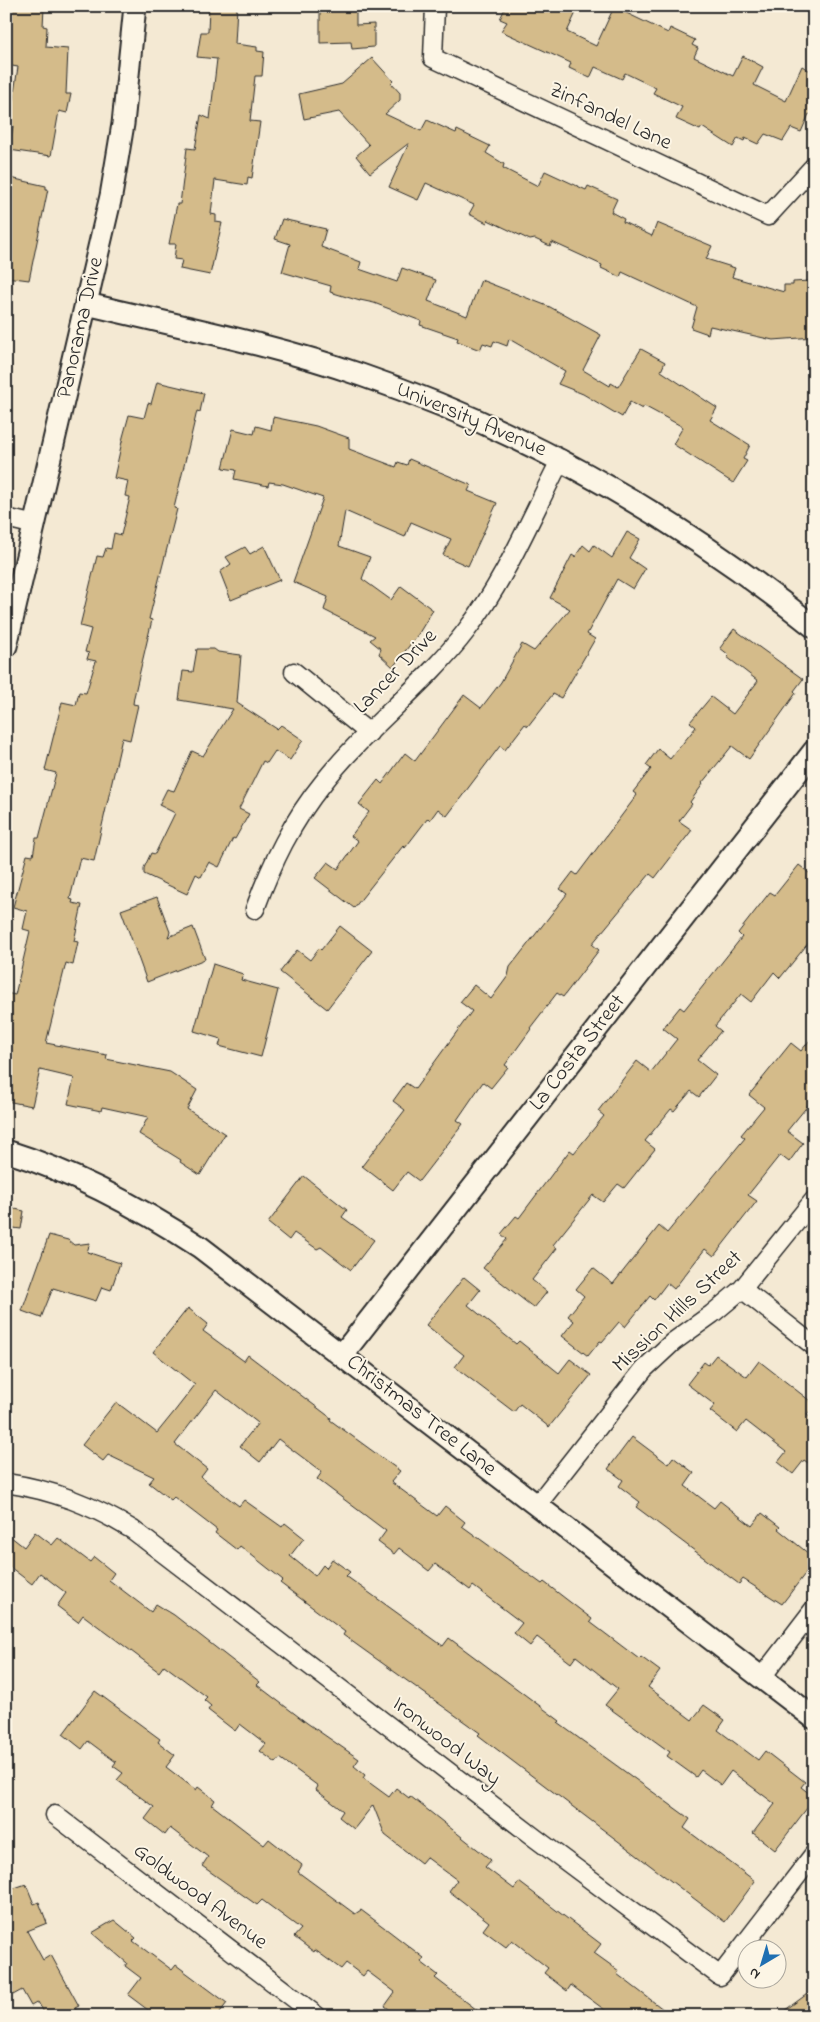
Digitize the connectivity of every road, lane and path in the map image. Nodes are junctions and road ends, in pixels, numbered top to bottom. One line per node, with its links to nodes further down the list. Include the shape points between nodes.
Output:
1 (135, 6): 4 (street, Panorama Drive, via 124,124)
2 (435, 6): 3 (street, Zinfandel Lane, via 433,58 768,216)
3 (814, 166)
4 (87, 304): 5 (street, University Avenue, via 289,352 359,374 496,427); 7 (street, Panorama Drive)
5 (561, 459): 8 (street, University Avenue, via 704,543); 11 (street, Lancer Drive, via 488,598 466,631)
6 (6, 518): 7 (street)
7 (35, 525): 9 (street, Panorama Drive)
8 (814, 627)
9 (6, 646)
10 (294, 672): 11 (street)
11 (369, 733): 13 (street, Lancer Drive, via 323,782 293,825 271,865)
12 (814, 751): 18 (street, La Costa Street)
13 (255, 909)
14 (6, 1151): 18 (street, Christmas Tree Lane, via 72,1175 159,1220 200,1247)
15 (814, 1200): 16 (street, Mission Hills Street)
16 (742, 1289): 17 (street); 20 (street, Mission Hills Street, via 673,1342 644,1369)
17 (814, 1346)
18 (342, 1355): 20 (street, Christmas Tree Lane)
19 (6, 1483): 25 (street, Ironwood Way, via 40,1488 73,1498 133,1530 720,1976)
20 (537, 1505): 22 (street, Christmas Tree Lane)
21 (814, 1609): 22 (street)
22 (761, 1678): 23 (street, Christmas Tree Lane)
23 (814, 1718)
24 (55, 1815): 26 (street, Goldwood Avenue)
25 (814, 1854)
26 (318, 2016)

